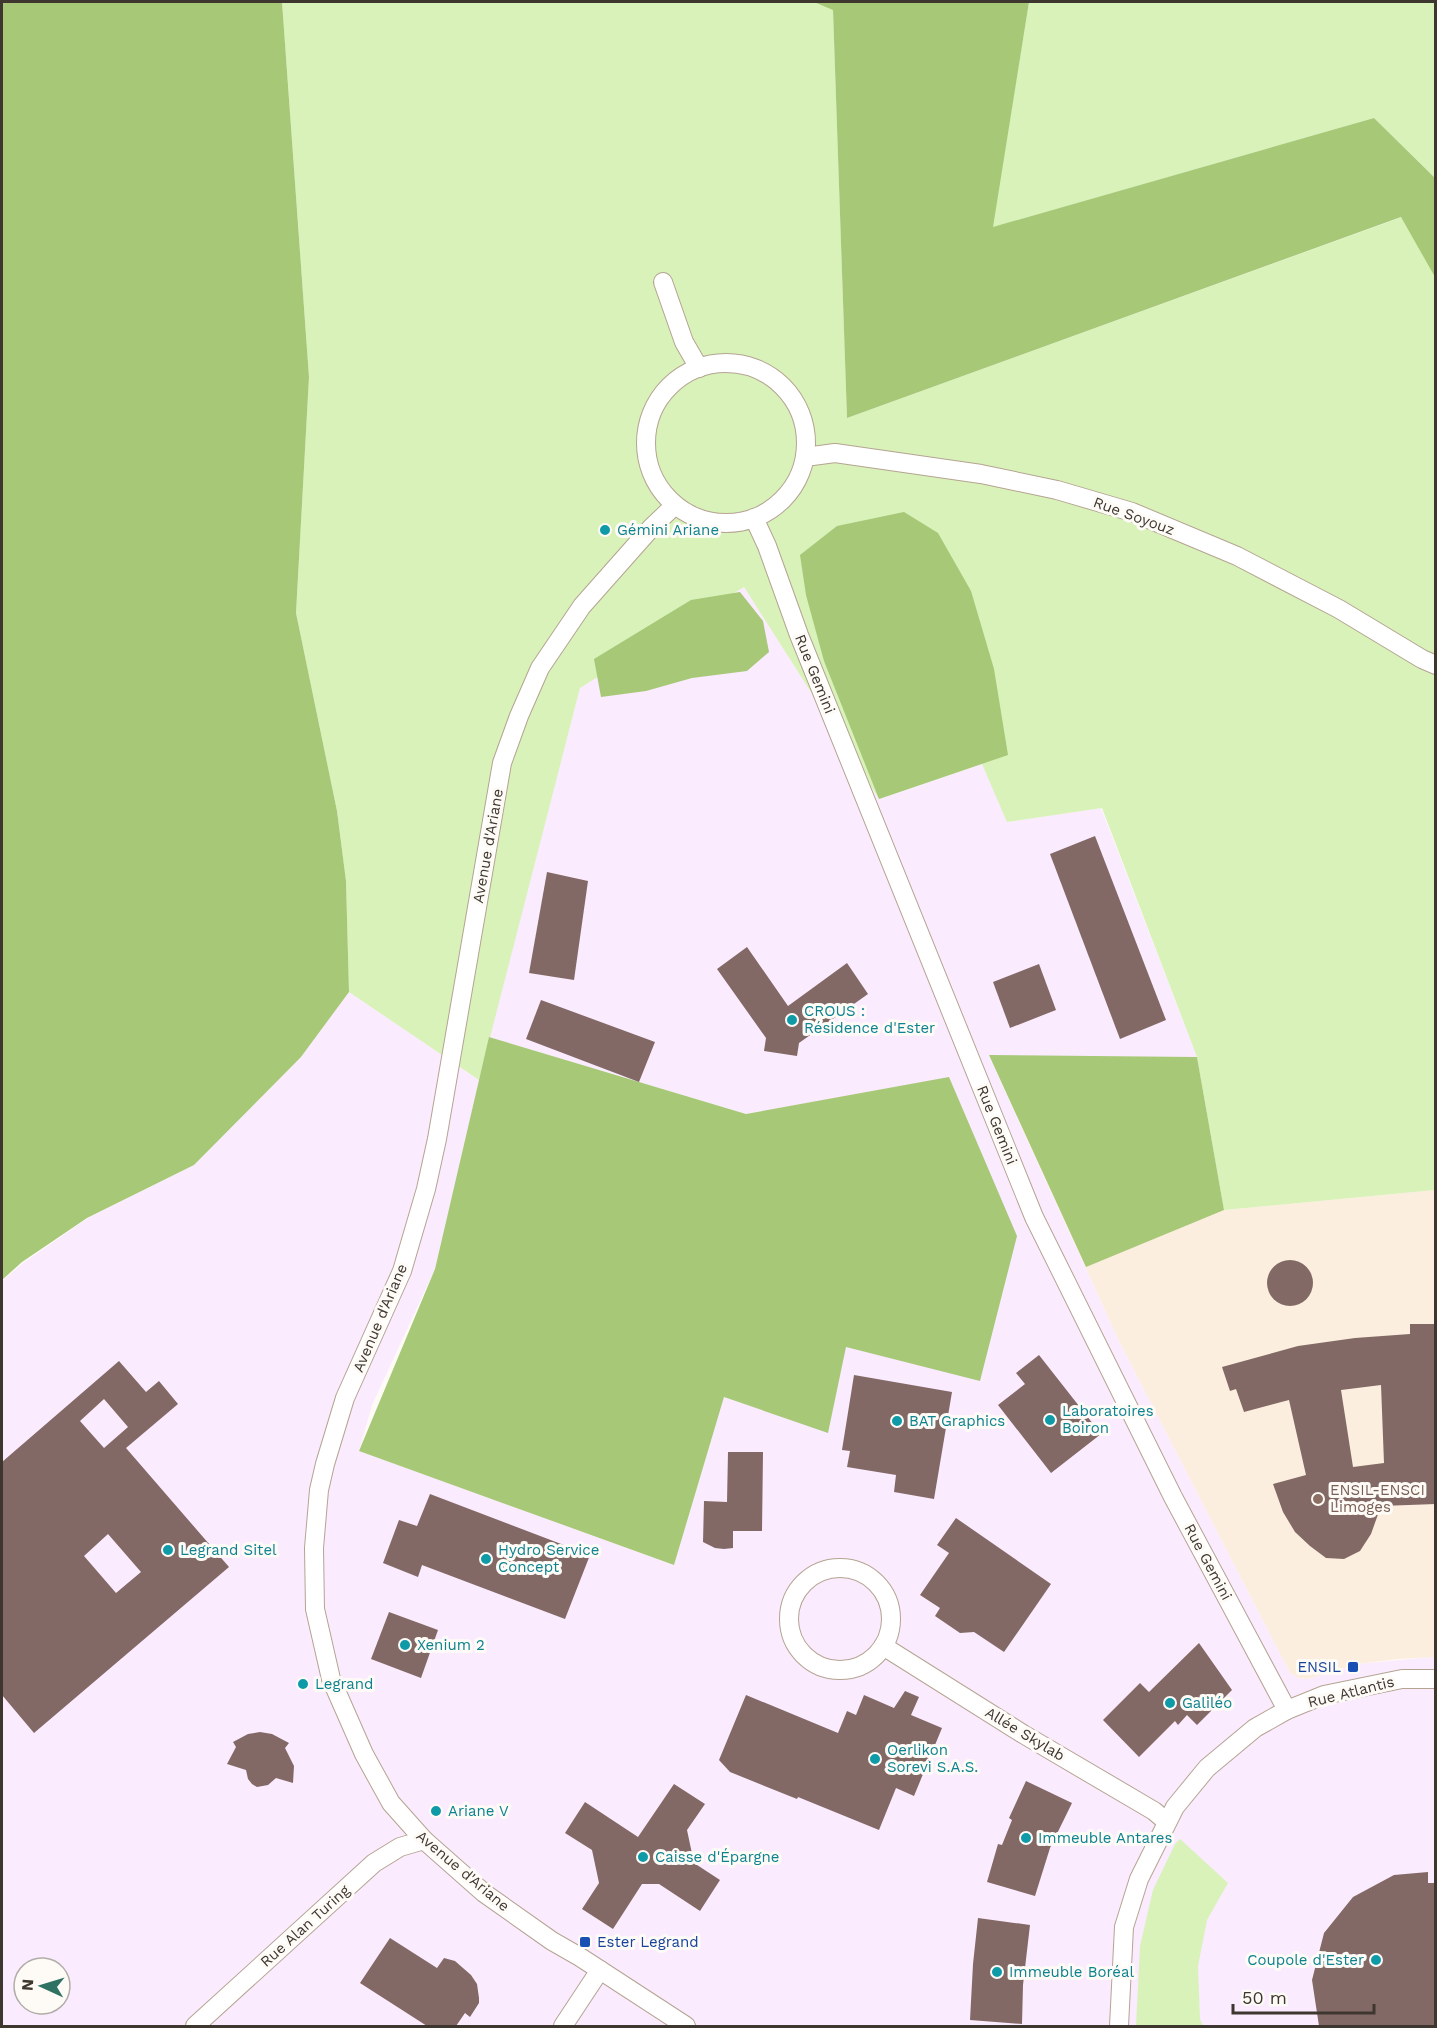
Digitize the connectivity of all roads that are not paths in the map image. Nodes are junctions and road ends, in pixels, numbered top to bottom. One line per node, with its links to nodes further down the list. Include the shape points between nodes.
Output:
1 (663, 282): 2 (street, via 684,342)
2 (699, 368): 3 (street, via 740,364 778,382 801,416); 4 (street, via 664,392 647,430 651,472)
3 (805, 457): 5 (street, via 788,494); 6 (street, Rue Soyouz, via 835,453 981,474 1058,490 1132,512 1238,556)
4 (675, 506): 5 (street, via 713,522 727,524); 11 (street, Avenue d'Ariane, via 582,606 540,668 519,716 502,763 426,1189 402,1271 345,1398 319,1490 314,1548 315,1609 331,1679 363,1754 391,1803)
5 (754, 519): 9 (street, Rue Gemini, via 1034,1218 1173,1497)
6 (1436, 665)
7 (883, 1646): 7 (street, via 873,1658 845,1670 815,1664 802,1655 789,1626 789,1609 795,1594 820,1571 855,1570 869,1577 888,1601 891,1616); 10 (street, Allée Skylab)
8 (1436, 1679): 9 (street, Rue Atlantis, via 1402,1679 1324,1695)
9 (1287, 1710): 10 (street, Rue Atlantis, via 1256,1728 1207,1768)
10 (1167, 1822): 16 (street, Rue Atlantis, via 1139,1879 1124,1927)
11 (424, 1840): 12 (street, Avenue d'Ariane, via 484,1893); 13 (street, Rue Alan Turing, via 400,1847 374,1863)
12 (600, 1970): 14 (street); 15 (street, Avenue d'Ariane)
13 (195, 2026)
14 (563, 2026)
15 (686, 2026)
16 (1119, 2026)

